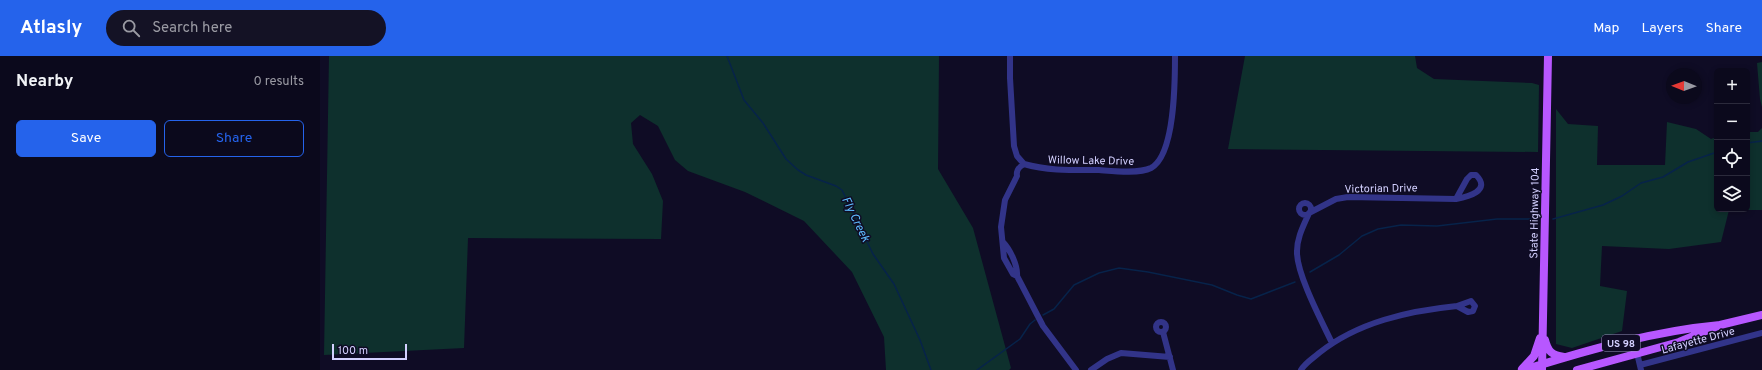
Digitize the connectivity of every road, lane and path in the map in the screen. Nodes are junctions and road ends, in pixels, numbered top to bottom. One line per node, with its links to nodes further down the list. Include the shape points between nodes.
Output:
1 (1010, 56): 4 (street, via 1014,146)
2 (1175, 56): 4 (street, Willow Lake Drive, via 1175,84 1169,136 1160,161 1150,168 1132,171 1042,168)
3 (1548, 56): 9 (main road, State Highway 104)
4 (1024, 164): 18 (street, via 1019,168 1005,200 1001,227 1004,258 1013,274 1017,276 1043,326)
5 (1456, 199): 5 (street, Victorian Drive, via 1475,194 1481,185 1480,179 1476,175 1471,175); 12 (street, Victorian Drive, via 1348,197 1336,199 1309,213 1296,252 1303,277)
6 (1457, 306): 12 (street, via 1426,309 1391,317 1352,332)
7 (1762, 315): 8 (main road, US 98)
8 (1720, 325): 13 (main road, US 98, via 1679,342); 15 (main road, US 98, via 1667,332)
9 (1542, 330): 15 (main road, via 1547,349 1554,355); 16 (main road, State Highway 104); 22 (main road, via 1534,356)
10 (1163, 332): 14 (street)
11 (1762, 333): 17 (street, Lafayette Drive)
12 (1332, 343): 21 (street)
13 (1637, 353): 17 (street); 23 (main road, US 98)
14 (1170, 356): 19 (street, via 1120,353); 20 (street)
15 (1567, 358): 16 (main road, US 98)
16 (1542, 367): 22 (main road, US 98)
17 (1640, 367)
18 (1076, 370)
19 (1090, 370)
20 (1173, 370)
21 (1301, 370)
22 (1523, 370)
23 (1577, 370)

